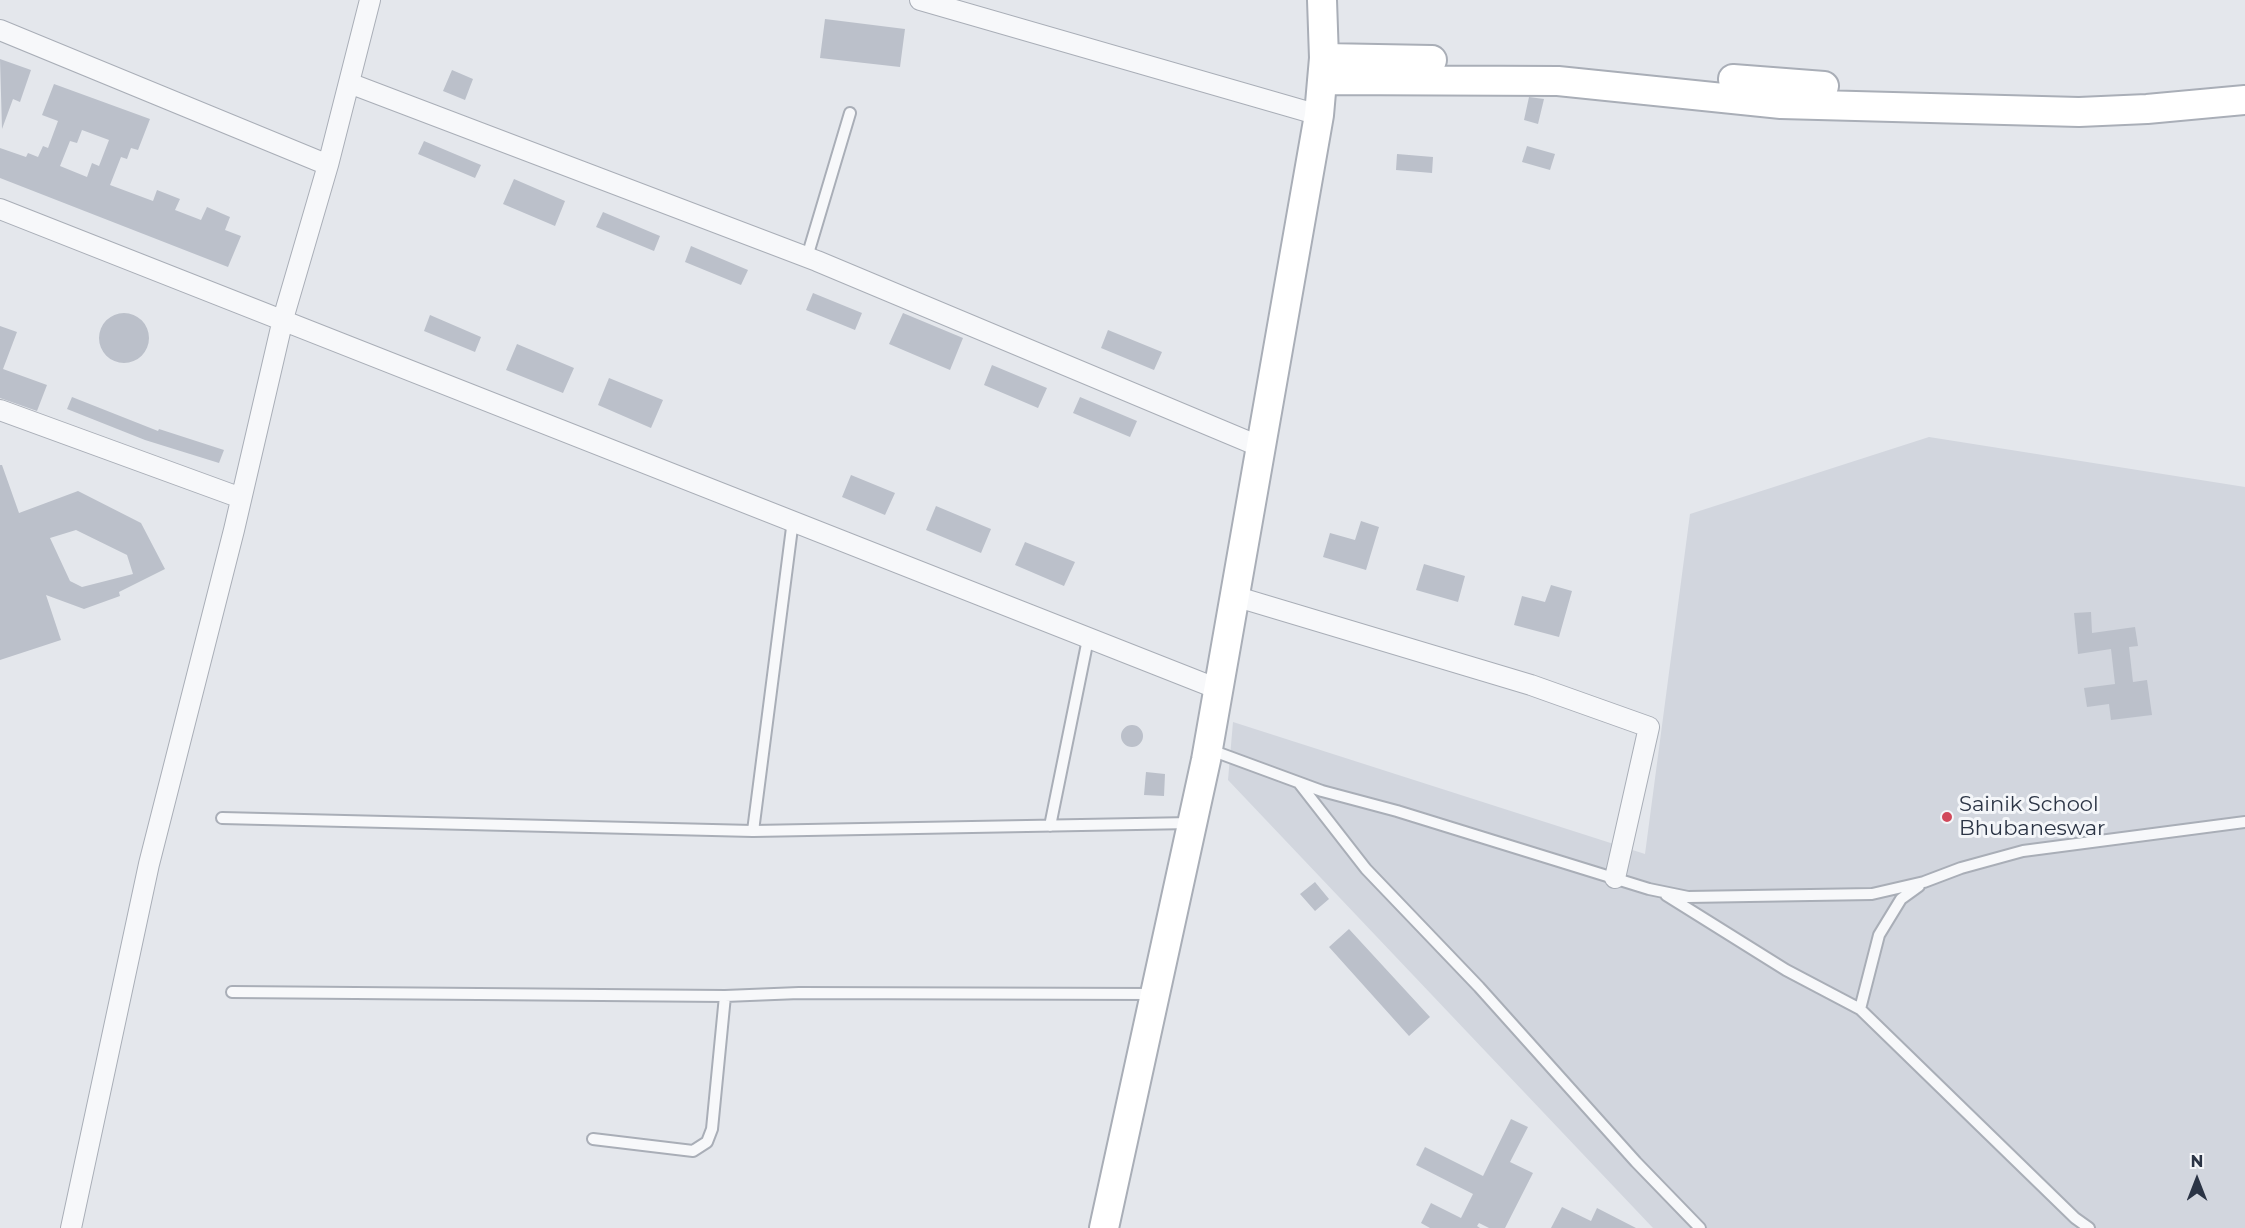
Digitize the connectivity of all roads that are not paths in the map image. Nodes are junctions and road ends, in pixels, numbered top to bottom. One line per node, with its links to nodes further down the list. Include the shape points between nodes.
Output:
1 (370, 0): 7 (street)
2 (920, 0): 4 (street)
3 (1323, 0): 6 (street)
4 (984, 9): 11 (street)
5 (0, 30): 12 (street)
6 (1323, 69): 8 (street, via 1523,62 1795,85 1961,91 2102,93); 9 (street, via 1558,81 1781,104 2079,112); 11 (street)
7 (349, 83): 12 (street); 14 (street)
8 (2245, 83)
9 (2245, 100)
10 (850, 113): 14 (lane)
11 (1319, 115): 17 (street)
12 (328, 165): 15 (street)
13 (0, 209): 15 (street)
14 (807, 257): 17 (street)
15 (284, 319): 18 (street); 19 (street)
16 (0, 410): 18 (street)
17 (1261, 447): 20 (street)
18 (241, 498): 38 (street, via 149,864)
19 (793, 520): 21 (street); 29 (lane)
20 (1234, 596): 22 (street); 30 (street, via 1530,685 1649,727)
21 (1088, 639): 22 (street); 28 (lane)
22 (1218, 689): 23 (street)
23 (1208, 749): 24 (lane); 27 (street)
24 (1299, 783): 30 (lane); 40 (lane, via 1366,869)
25 (222, 818): 29 (lane)
26 (2245, 822): 31 (lane, via 2023,851)
27 (1192, 823): 28 (lane); 34 (street)
28 (1050, 826): 29 (lane)
29 (753, 831)
30 (1615, 878): 32 (lane)
31 (1924, 882): 32 (lane, via 1861,895 1688,897); 36 (lane, via 1900,899 1879,935)
32 (1660, 891): 36 (lane, via 1786,970)
33 (232, 992): 35 (lane)
34 (1155, 994): 35 (lane); 39 (street)
35 (725, 996): 37 (lane, via 712,1129 707,1143 693,1151)
36 (1860, 1009): 41 (lane, via 2074,1218)
37 (593, 1139)
38 (71, 1228)
39 (1104, 1228)
40 (1700, 1228)
41 (2089, 1228)

